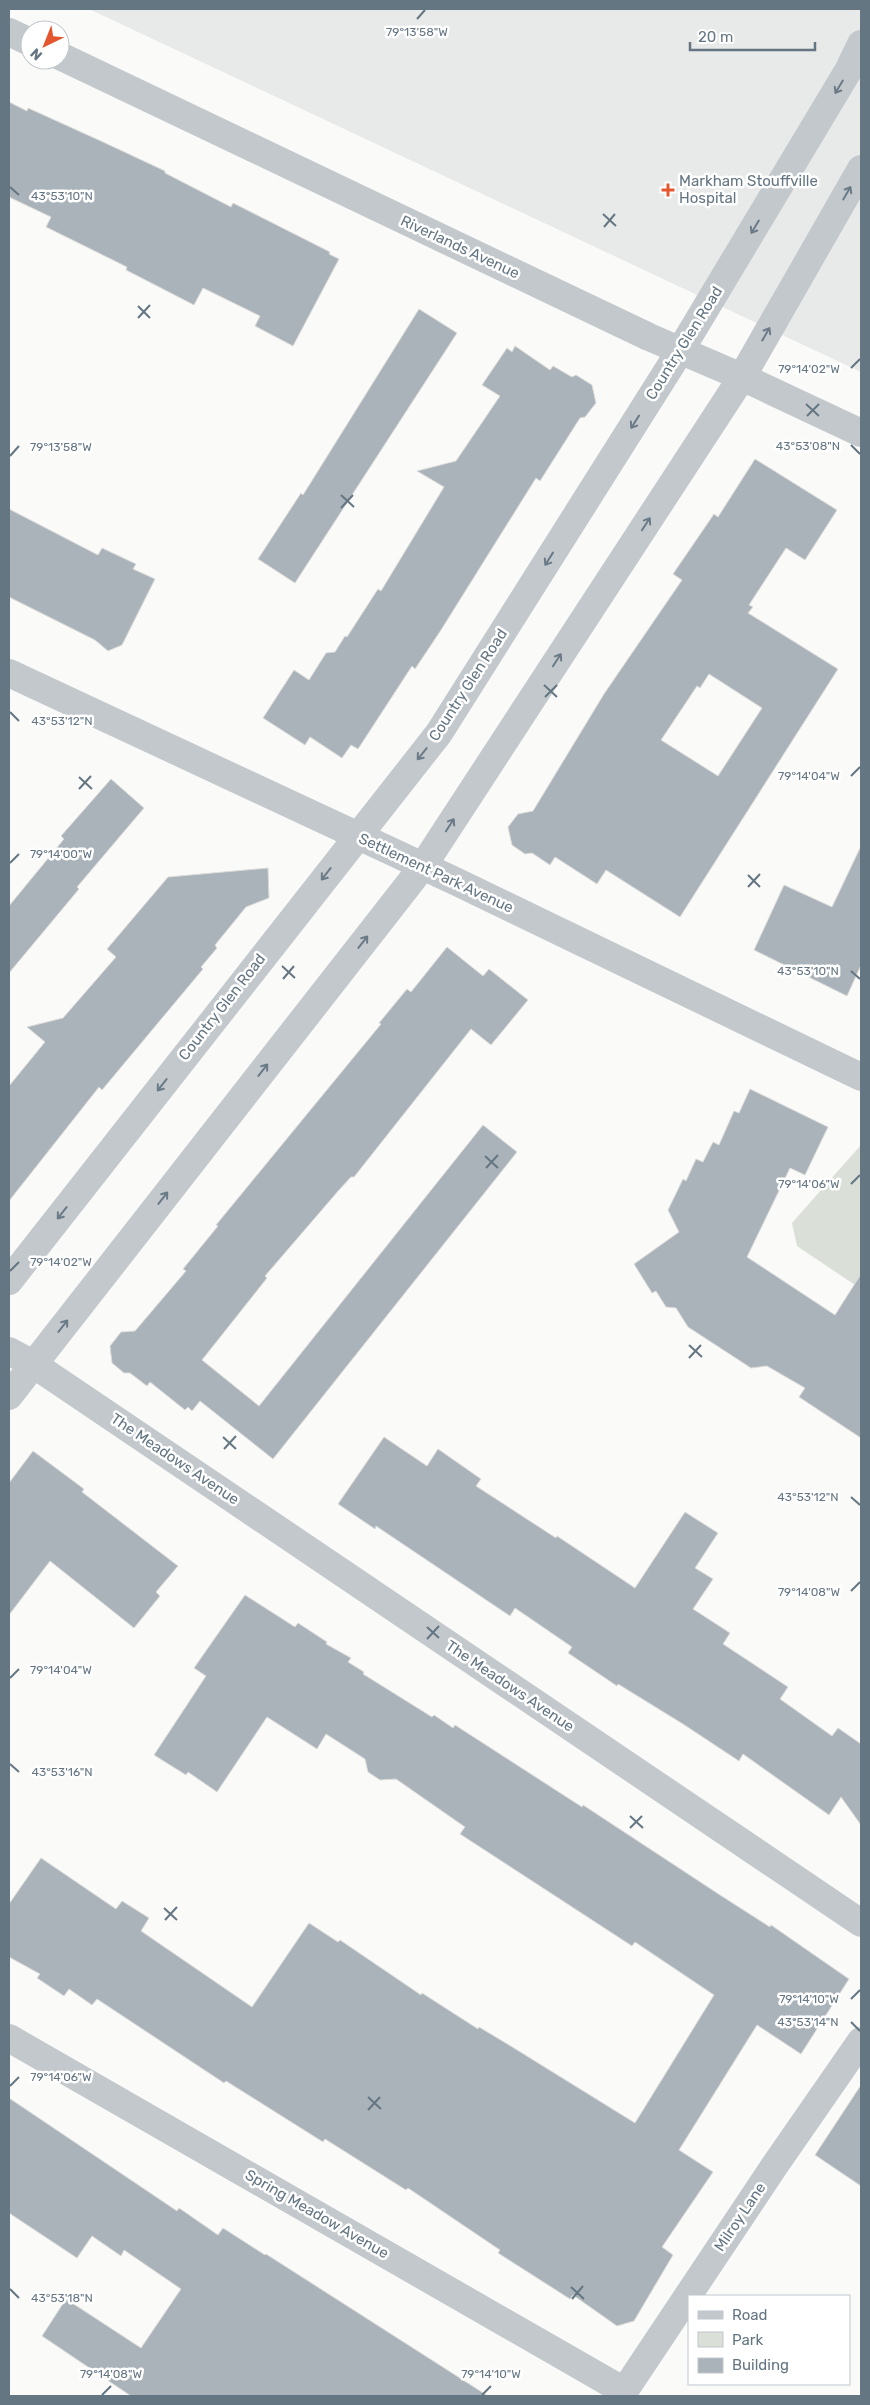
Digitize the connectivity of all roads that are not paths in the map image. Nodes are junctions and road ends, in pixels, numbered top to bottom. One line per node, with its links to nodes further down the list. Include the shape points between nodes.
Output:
1 (861, 44): 4 (street, Country Glen Road, one-way to 4, via 843,80)
2 (70, 61): 4 (street, Riverlands Avenue)
3 (861, 169): 5 (street, one-way to 3)
4 (680, 351): 5 (street, Riverlands Avenue); 8 (street, Country Glen Road, one-way to 8, via 439,733)
5 (742, 377): 6 (street, Riverlands Avenue); 9 (street, one-way to 5)
6 (861, 433)
7 (9, 673): 8 (street, Settlement Park Avenue)
8 (356, 836): 9 (street, Settlement Park Avenue); 11 (street, Country Glen Road, one-way to 11)
9 (423, 866): 10 (street, Settlement Park Avenue); 13 (street, one-way to 9)
10 (861, 1077)
11 (9, 1281)
12 (9, 1351): 13 (street, The Meadows Avenue)
13 (33, 1364): 14 (street); 15 (street, The Meadows Avenue)
14 (9, 1396)
15 (861, 1922)
16 (9, 2038): 20 (street, Spring Meadow Avenue)
17 (861, 2041): 18 (street, Milroy Lane)
18 (689, 2295)
19 (688, 2296): 20 (street, Milroy Lane)
20 (623, 2394)

